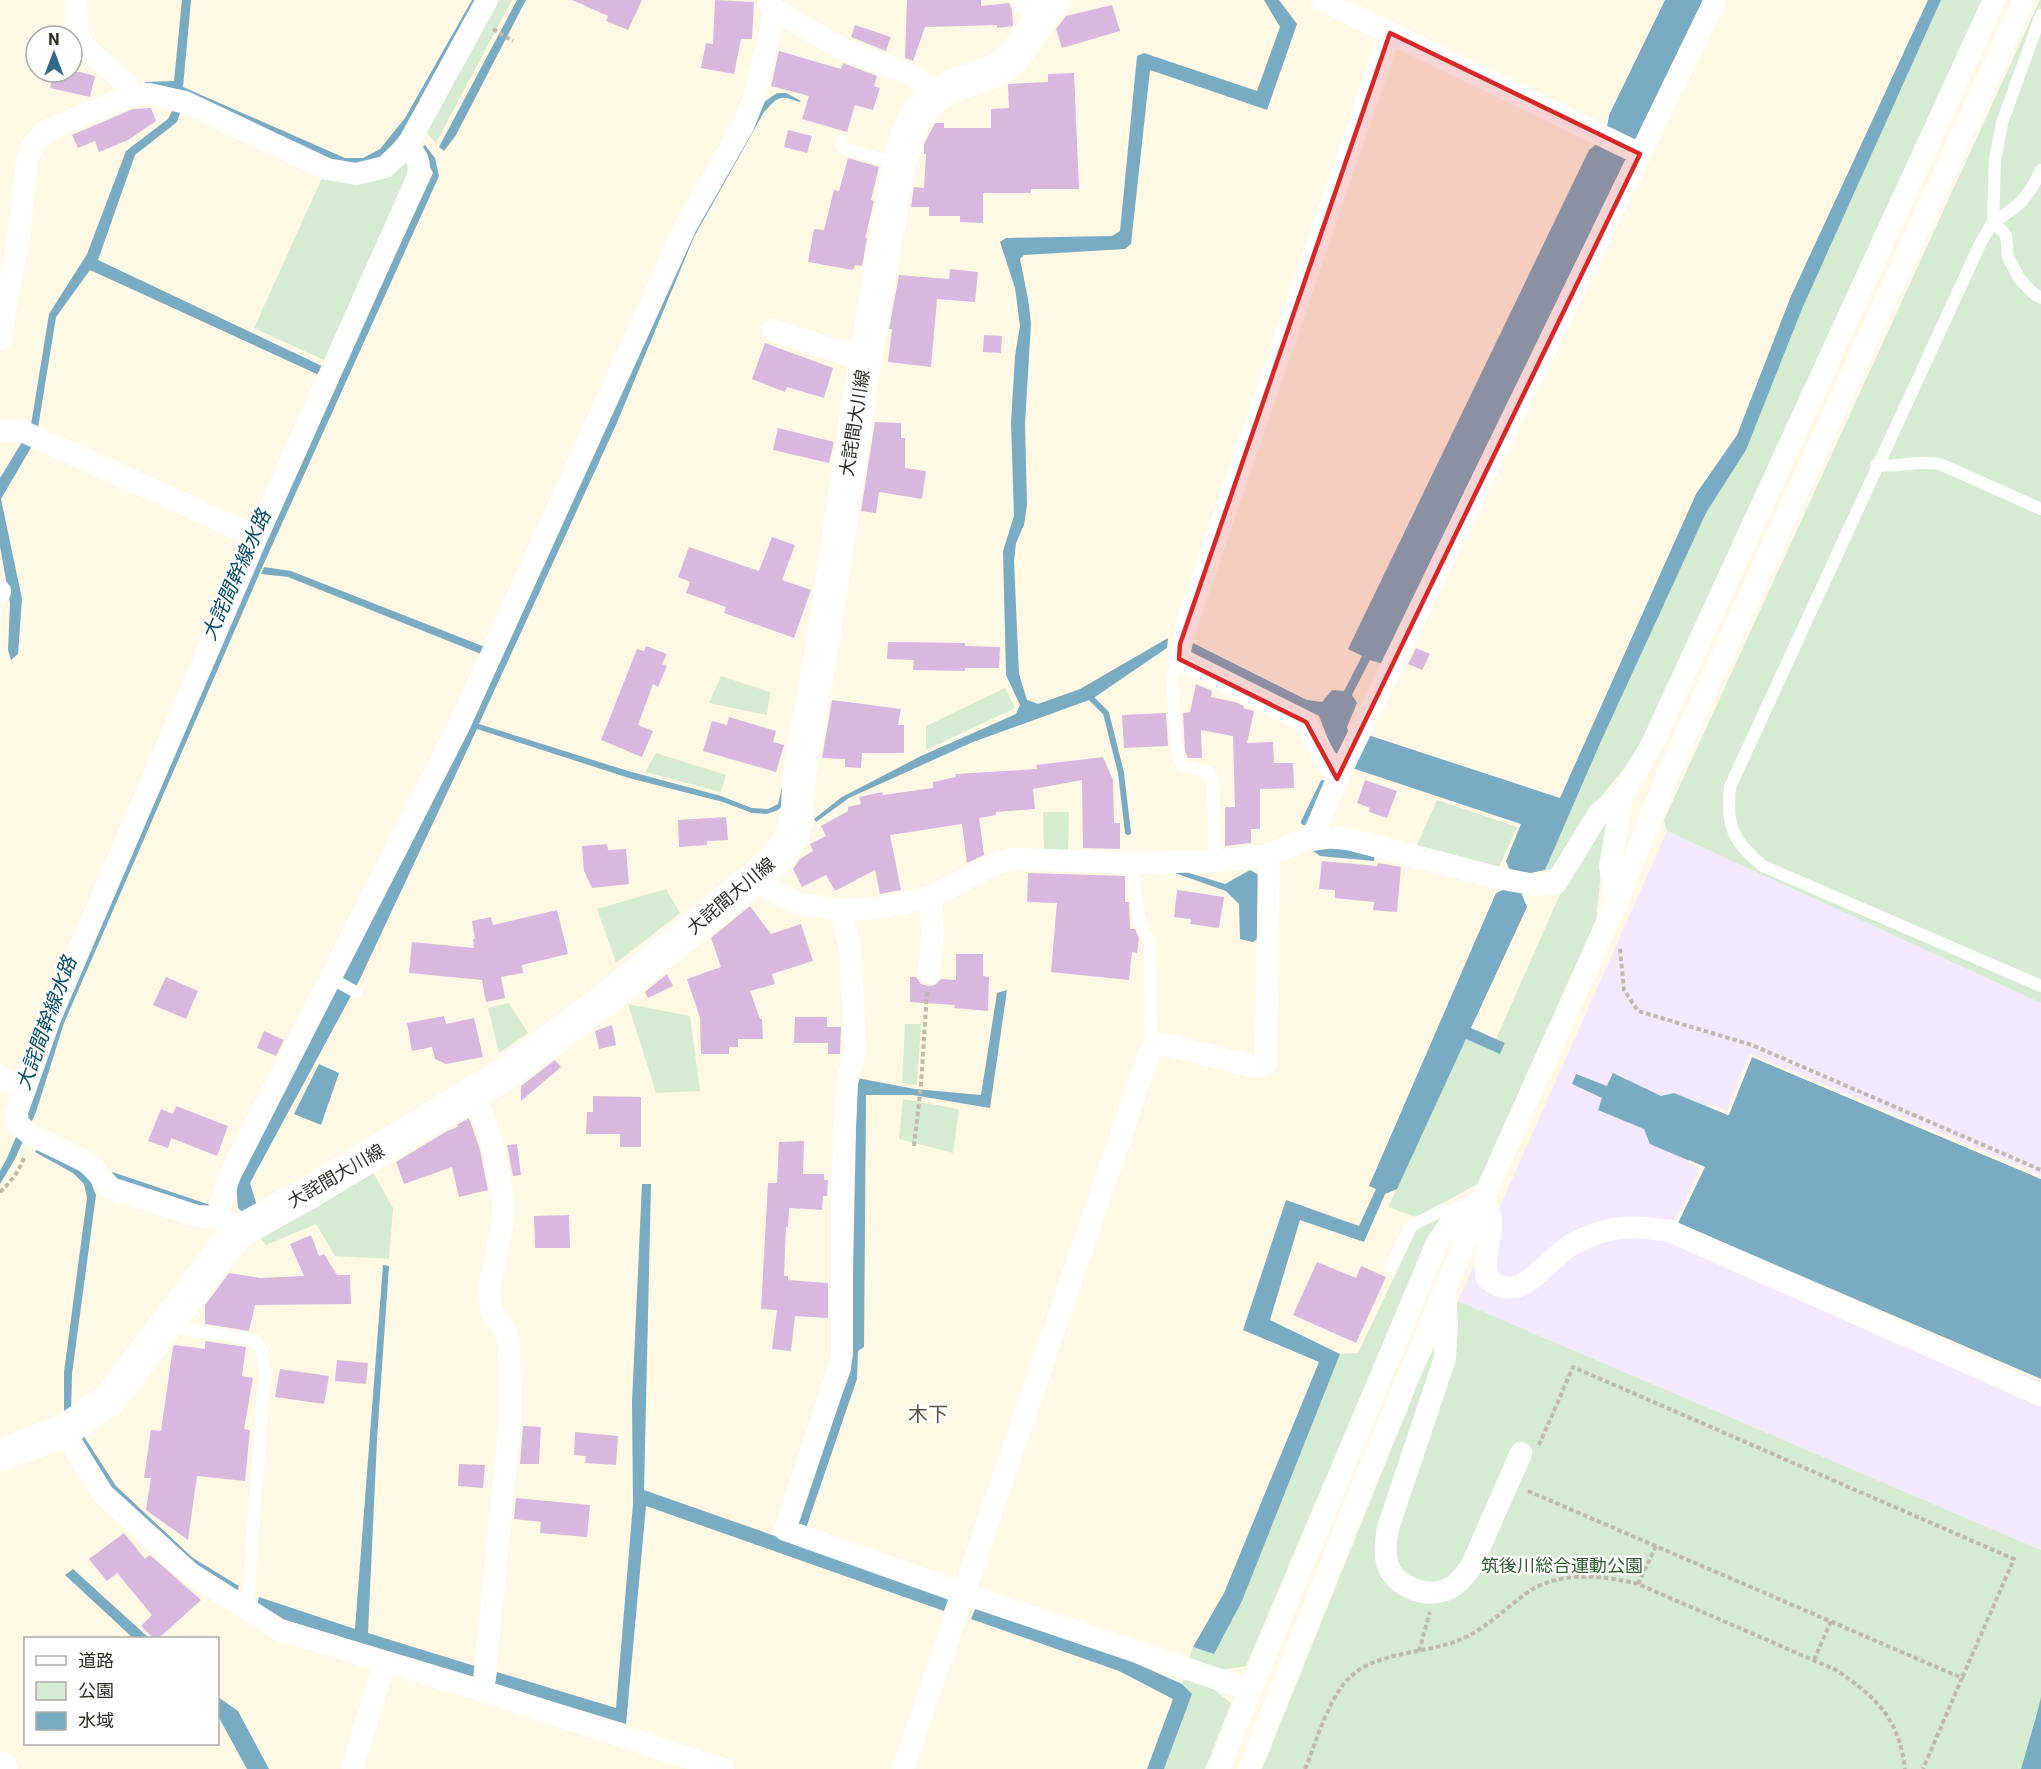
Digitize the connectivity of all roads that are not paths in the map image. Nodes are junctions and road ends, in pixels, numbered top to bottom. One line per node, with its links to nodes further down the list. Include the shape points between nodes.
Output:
1 (76, 0): 11 (street, via 76,32 82,45 127,84)
2 (488, 0): 14 (street)
3 (1322, 0): 10 (street)
4 (1715, 0): 15 (street)
5 (1994, 0): 29 (street, via 1652,744)
6 (2024, 0): 36 (street, via 1674,761)
7 (771, 5): 12 (street, via 839,47 916,77); 39 (street, via 754,99 743,126 686,226 459,726)
8 (1039, 6): 12 (main road, 大詫間大川線, via 1012,59 990,74 947,89)
9 (2041, 15): 18 (lane, via 2002,123 1995,159)
10 (1390, 33): 15 (street); 27 (street, via 1180,644)
11 (130, 96): 14 (street, via 149,94 185,102 337,171 356,174 385,167); 21 (street, via 46,131 33,145 27,160 19,235)
12 (936, 97): 16 (main road, 大詫間大川線, via 921,108 906,137)
13 (841, 141): 16 (lane, via 843,148)
14 (407, 146): 26 (street, via 417,155 421,166 417,179)
15 (1640, 154): 28 (street)
16 (899, 164): 22 (main road, 大詫間大川線)
17 (2041, 170): 18 (lane, via 2032,189 2014,210)
18 (1993, 222): 19 (lane, via 2006,235 2008,257 2019,278); 24 (lane)
19 (2041, 298)
20 (773, 330): 22 (street)
21 (0, 339)
22 (865, 360): 34 (main road, 大詫間大川線, via 799,778 797,816 792,836 780,855)
23 (0, 431): 26 (street, via 22,431)
24 (1876, 465): 25 (lane, via 1889,467 1924,461 1940,464); 40 (lane, via 1730,788 1727,810 1733,832 1745,852 1763,866)
25 (2041, 509)
26 (257, 537): 44 (street, via 51,1016)
27 (1179, 659): 28 (street, via 1306,722); 32 (lane, via 1172,676 1177,753 1183,766 1210,773 1213,781)
28 (1340, 773): 30 (street)
29 (1622, 796): 30 (street, via 1599,813 1556,883 1534,885 1348,839); 36 (street, via 1610,867)
30 (1313, 836): 31 (street)
31 (1269, 855): 32 (street); 42 (street, via 1266,1063 1252,1066)
32 (1215, 861): 33 (street)
33 (1132, 863): 35 (street, via 1013,859 997,863); 42 (lane, via 1139,918 1150,943 1151,1035)
34 (757, 876): 37 (street, via 772,891 797,903); 45 (main road, 大詫間大川線, via 605,1000)
35 (930, 897): 37 (street, via 881,908); 38 (street, via 933,934)
36 (1616, 903): 46 (street)
37 (841, 910): 56 (street, via 851,953 855,1051 847,1083 843,1159 842,1354 785,1530)
38 (928, 973)
39 (332, 979): 41 (lane); 48 (street, via 229,1177)
40 (2041, 986)
41 (356, 992)
42 (1156, 1044): 56 (street, via 1147,1059)
43 (0, 1076): 44 (street)
44 (25, 1090): 48 (street, via 17,1112 25,1129 88,1164 111,1188)
45 (475, 1094): 48 (main road, 大詫間大川線, via 310,1192); 60 (street, via 493,1146 504,1201 489,1288 491,1310 507,1334 509,1346 510,1421)
46 (1482, 1202): 47 (street); 50 (street); 52 (street, via 1489,1208 1492,1224 1485,1261 1487,1278 1497,1287 1511,1289 1527,1283 1570,1246 1605,1231 1641,1227 1670,1231)
47 (1457, 1214): 49 (lane, via 1442,1210 1411,1226); 59 (street, via 1437,1243)
48 (229, 1224): 51 (main road, 大詫間大川線, via 230,1241)
49 (1391, 1267)
50 (1444, 1292): 54 (street, via 1445,1358 1388,1528 1385,1548 1389,1567 1398,1580 1414,1590 1431,1593 1446,1591 1460,1582); 65 (street)
51 (165, 1326): 53 (main road, 大詫間大川線, via 109,1400); 57 (lane, via 255,1340 262,1352 265,1373)
52 (2041, 1395)
53 (64, 1431): 55 (main road, 大詫間大川線); 57 (street, via 103,1494 190,1573)
54 (1529, 1451)
55 (0, 1455)
56 (965, 1594): 59 (street); 63 (street)
57 (247, 1610): 58 (street, via 280,1630)
58 (385, 1662): 60 (street); 61 (street)
59 (1250, 1690): 64 (street)
60 (483, 1691): 62 (street)
61 (352, 1769)
62 (723, 1769)
63 (903, 1769)
64 (1219, 1769)
65 (1249, 1769)

